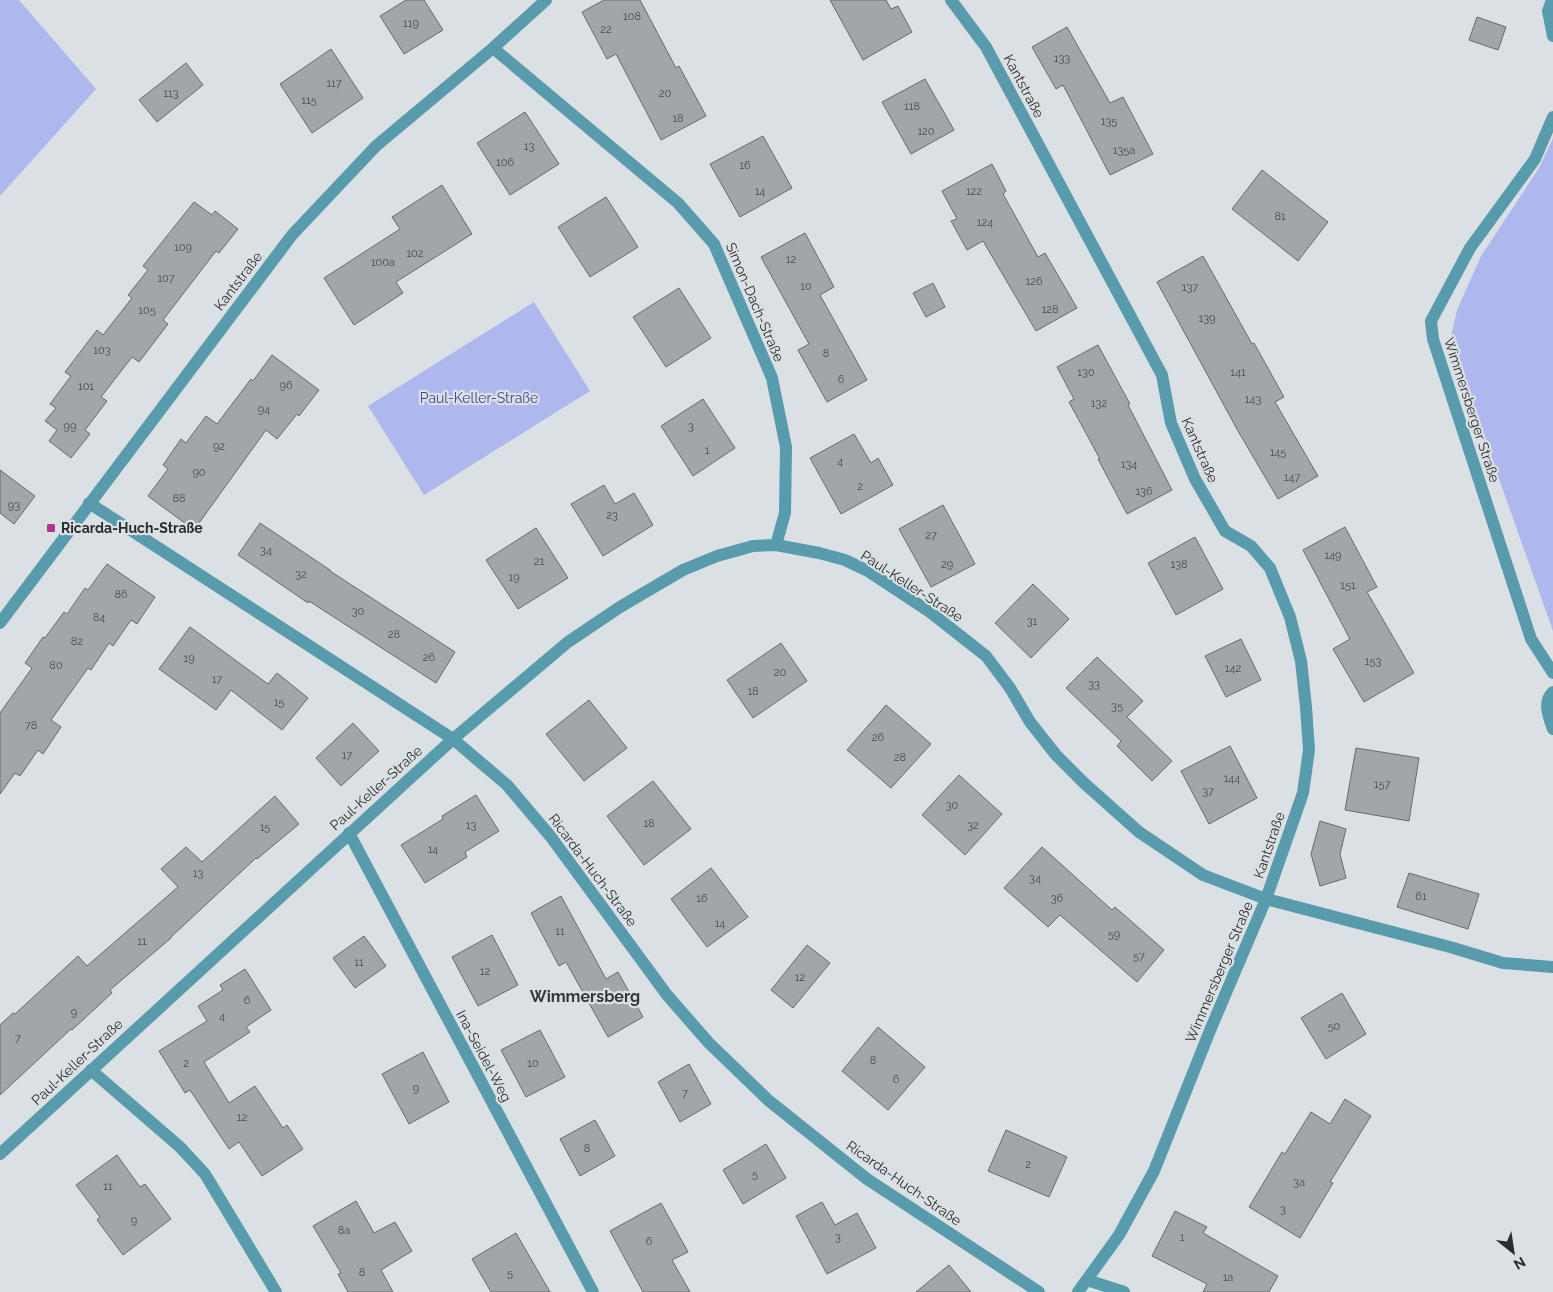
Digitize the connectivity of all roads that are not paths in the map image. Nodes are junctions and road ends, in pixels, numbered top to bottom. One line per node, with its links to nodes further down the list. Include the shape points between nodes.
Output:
1 (546, 0): 5 (street, Kantstraße)
2 (951, 0): 15 (street, Kantstraße, via 986,47 1162,375 1171,423 1194,479 1225,531 1251,546 1270,568 1290,617 1301,661 1309,750 1303,793)
3 (1552, 0): 4 (street, via 1548,11)
4 (1553, 36)
5 (493, 48): 7 (street, Kantstraße, via 376,146 292,235); 8 (street, Simon-Dach-Straße, via 678,203 714,244 772,378 786,447 785,513)
6 (1553, 118): 10 (street, Wimmersberger Straße, via 1535,159 1470,248 1431,321 1433,339 1531,639)
7 (89, 503): 9 (street, Kantstraße); 13 (street, Ricarda-Huch-Straße)
8 (776, 545): 13 (street, Paul-Keller-Straße, via 754,546 717,556 683,570 620,607 568,642); 15 (street, Paul-Keller-Straße, via 844,560 868,571 930,612 986,656 1056,755 1139,832 1203,875)
9 (0, 623)
10 (1553, 673)
11 (1553, 692): 12 (street, via 1547,709)
12 (1553, 729)
13 (452, 739): 14 (street, Paul-Keller-Straße); 22 (street, Ricarda-Huch-Straße, via 507,785 551,837 667,995 709,1044 768,1100 867,1179)
14 (349, 833): 17 (street, Paul-Keller-Straße); 21 (street, Ina-Seidel-Weg)
15 (1266, 899): 16 (street, Wimmersberger Straße, via 1503,963); 19 (street, Wimmersberger Straße, via 1154,1171 1119,1235)
16 (1553, 966)
17 (92, 1070): 18 (street, Paul-Keller-Straße); 20 (street, via 180,1147 205,1174)
18 (0, 1154)
19 (1087, 1280): 23 (street, Wimmersberger Straße); 24 (street)
20 (276, 1292)
21 (593, 1292)
22 (1039, 1292)
23 (1078, 1292)
24 (1124, 1292)

